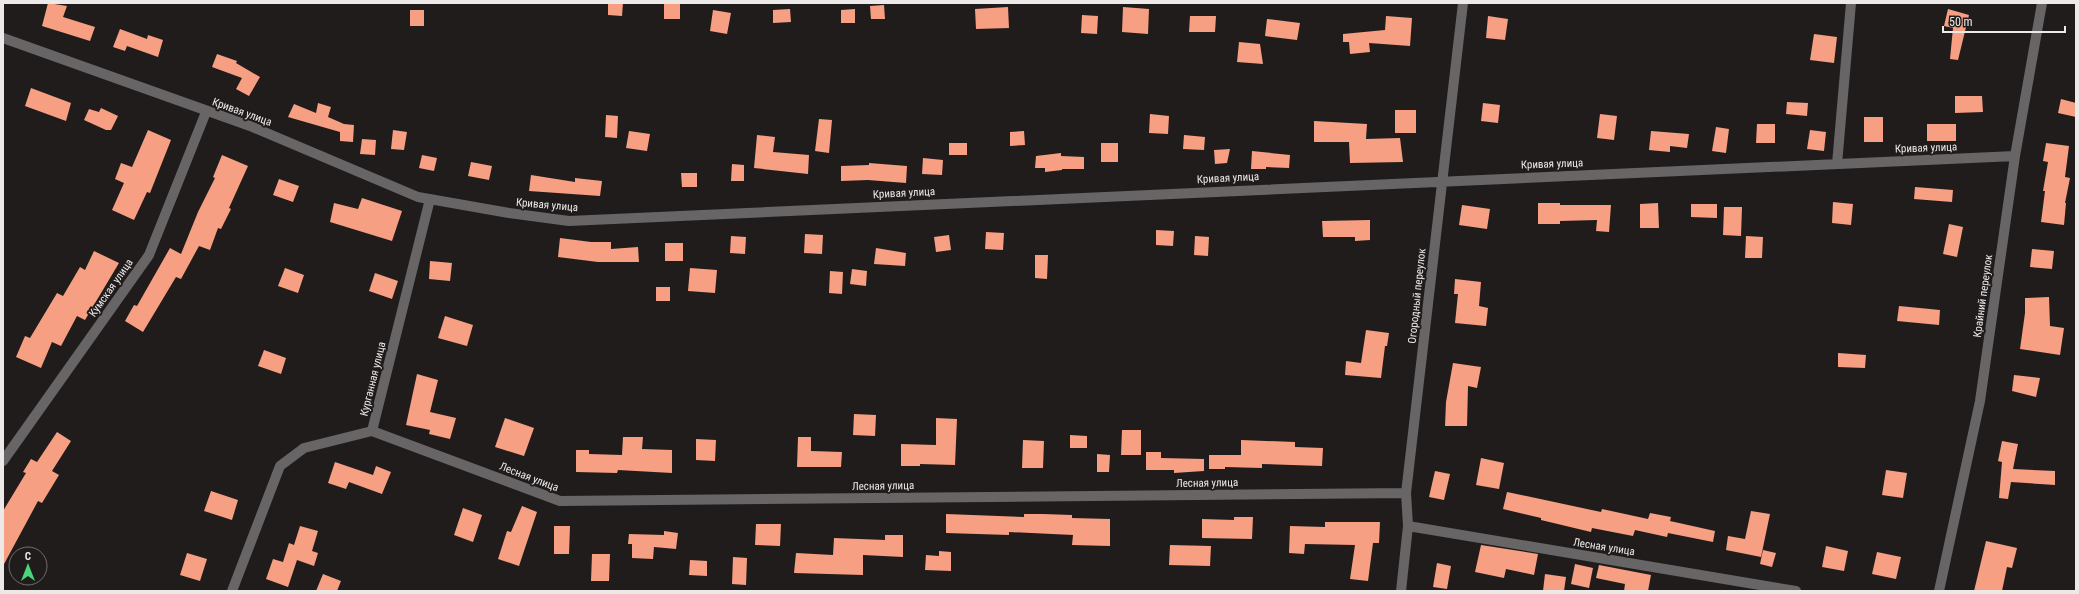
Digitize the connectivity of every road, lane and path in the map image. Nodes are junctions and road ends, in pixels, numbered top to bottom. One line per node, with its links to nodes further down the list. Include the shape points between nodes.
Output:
1 (1463, 3): 8 (street, Огородный переулок)
2 (1851, 3): 7 (street)
3 (2042, 3): 6 (street, Крайний переулок)
4 (3, 38): 5 (street, Кривая улица)
5 (206, 112): 9 (street, Кривая улица, via 250,126 418,197); 11 (street, Кумская улица, via 149,255)
6 (2015, 156): 7 (street, Кривая улица); 17 (street, Крайний переулок, via 1980,401)
7 (1837, 164): 8 (street, Кривая улица)
8 (1442, 180): 9 (street, Кривая улица, via 569,221); 12 (street, Огородный переулок)
9 (430, 199): 10 (street, Курганная улица)
10 (372, 431): 12 (street, Лесная улица, via 560,501); 14 (street, Курганная улица, via 304,448 280,466)
11 (3, 461)
12 (1406, 493): 13 (street, Огородный переулок)
13 (1408, 526): 15 (street, Огородный переулок); 16 (street, Лесная улица)
14 (232, 591)
15 (1401, 591)
16 (1796, 591)
17 (1939, 591)

